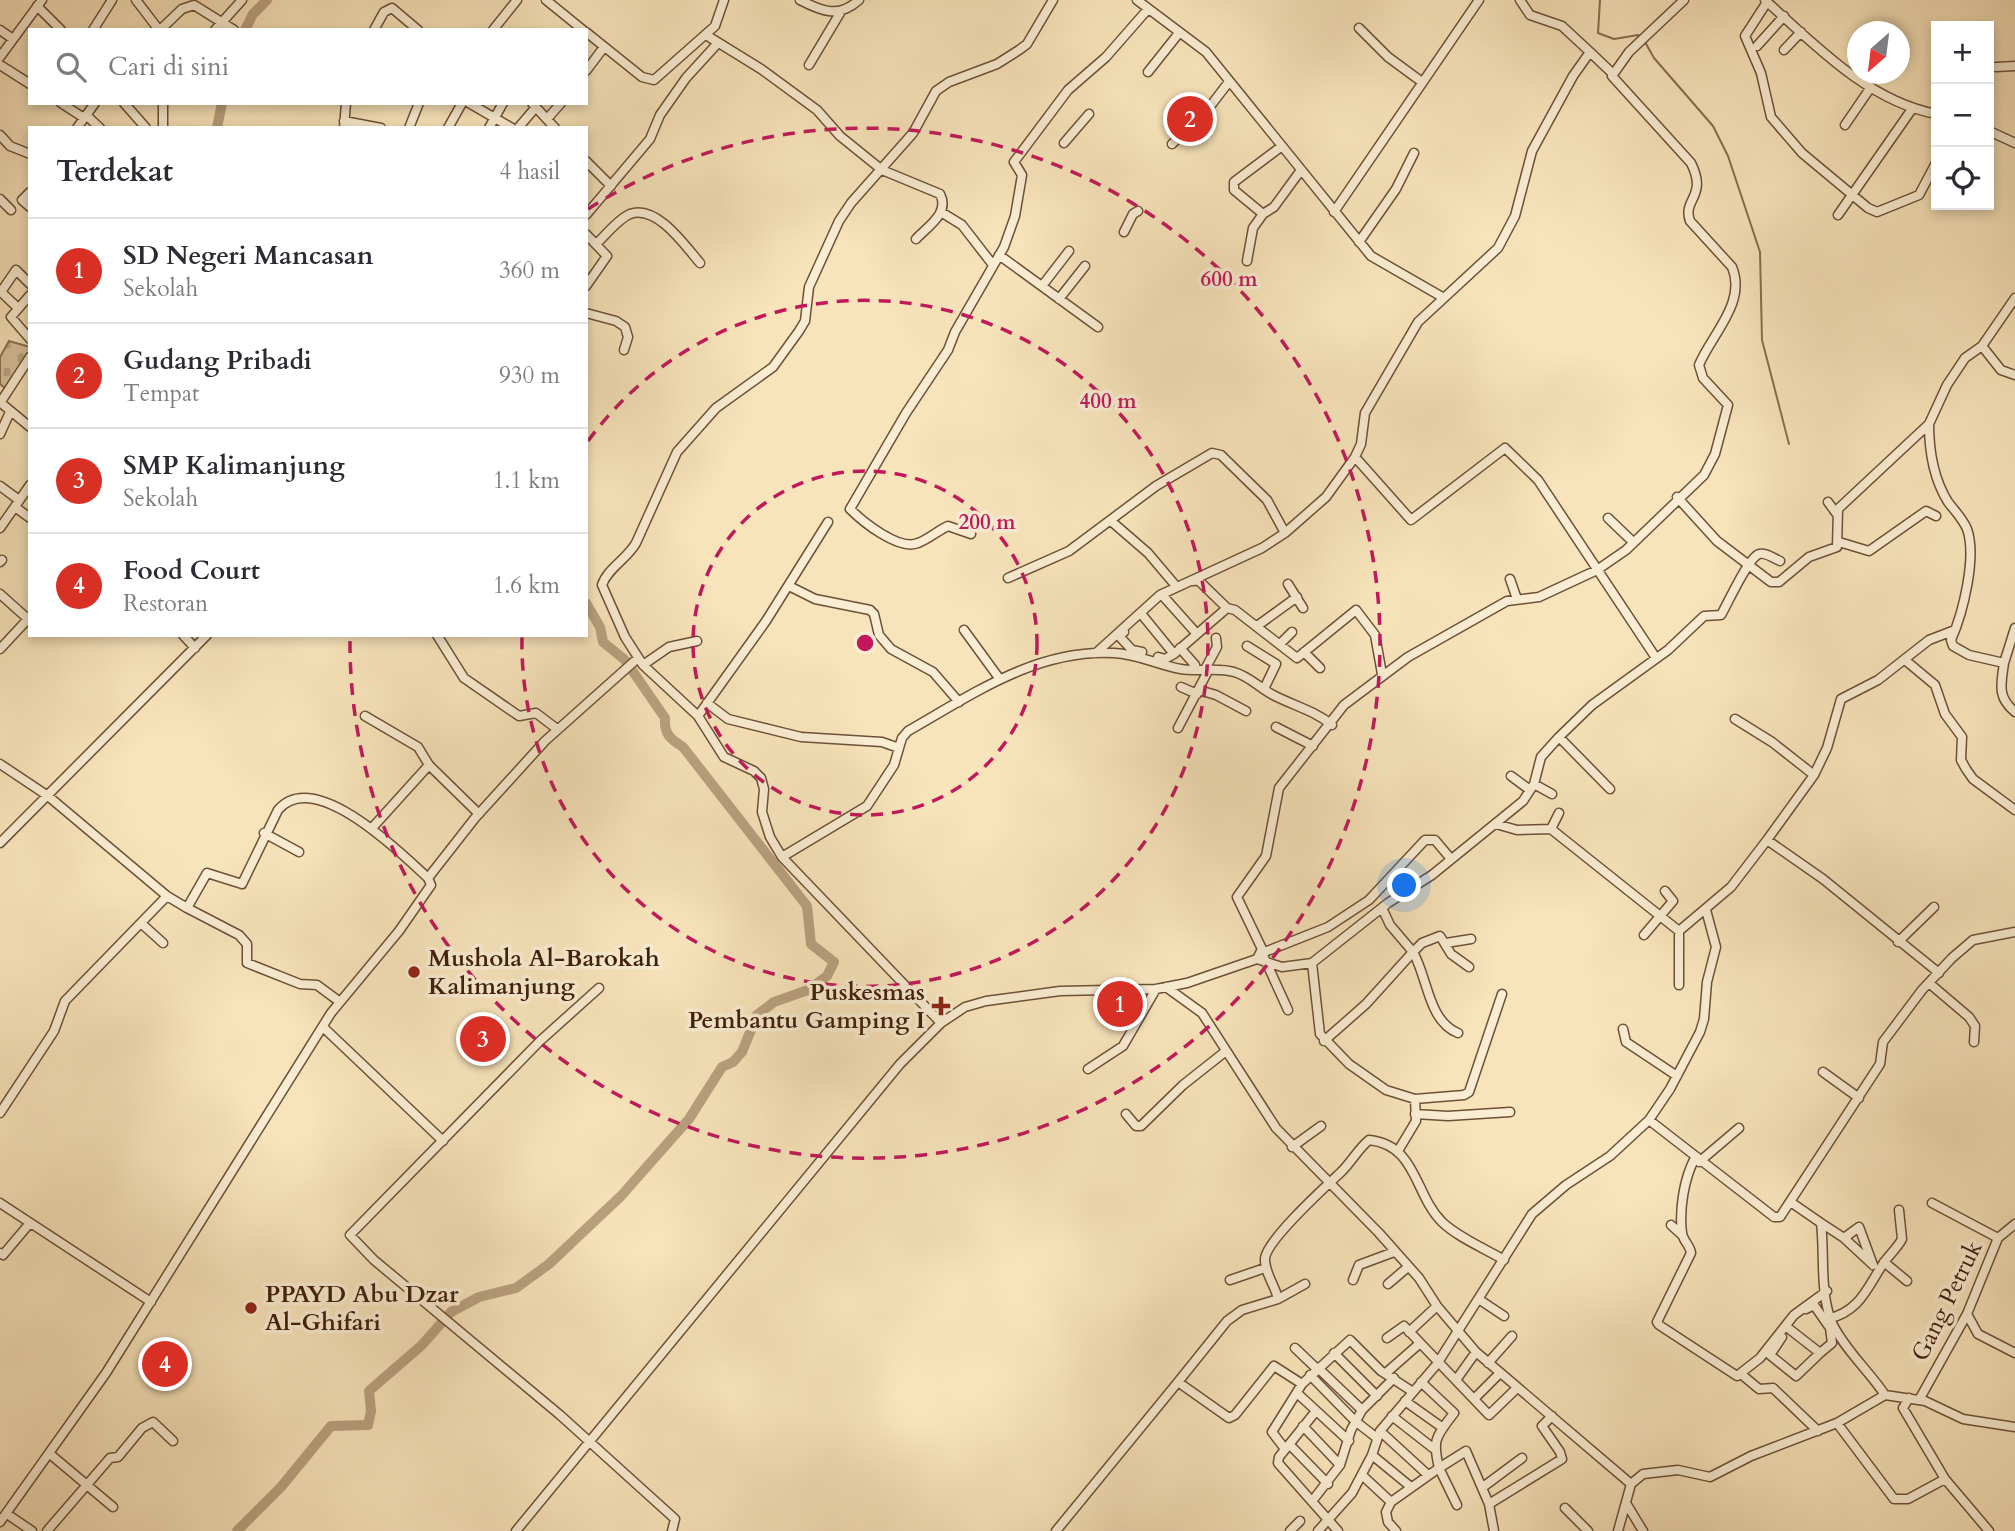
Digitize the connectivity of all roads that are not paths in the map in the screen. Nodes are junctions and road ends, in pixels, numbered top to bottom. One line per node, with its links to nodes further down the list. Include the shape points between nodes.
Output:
1 (112, 0): 21 (street)
2 (136, 0): 22 (street)
3 (242, 0): 19 (street)
4 (517, 0): 26 (street)
5 (546, 0): 27 (street)
6 (724, 0): 33 (street, via 718,22)
7 (859, 0): 17 (street)
8 (1053, 0): 89 (street, via 1027,44 997,64 936,91 914,133)
9 (1137, 0): 16 (street)
10 (1479, 0): 48 (street)
11 (1520, 0): 39 (street, via 1530,15 1562,26)
12 (1684, 0): 47 (street)
13 (806, 1): 17 (street, via 826,12)
14 (1766, 1): 18 (street); 93 (street, via 1744,33 1761,73 1771,117 1802,152)
15 (40, 3): 20 (street); 34 (street)
16 (1148, 9): 31 (street); 108 (street, via 1106,57 1068,90 1014,162 1022,175 1013,224)
17 (840, 13): 42 (street)
18 (1784, 16): 30 (street); 36 (street)
19 (218, 27): 23 (street, via 191,5)
20 (59, 28)
21 (94, 28)
22 (157, 28)
23 (161, 28)
24 (375, 28): 25 (street, via 391,8)
25 (416, 28)
26 (495, 28)
27 (581, 28)
28 (1359, 28): 48 (street)
29 (0, 30): 34 (street)
30 (1801, 32): 38 (street); 51 (street)
31 (1179, 33): 46 (street); 50 (street, via 1206,52)
32 (588, 34): 37 (street)
33 (706, 34): 35 (street); 37 (street, via 654,80 642,77)
34 (13, 39): 40 (street)
35 (717, 44): 89 (street, via 817,110); 92 (street, via 686,78 660,115 653,134)
36 (1757, 46)
37 (604, 47): 45 (street)
38 (1784, 50)
39 (1590, 52): 47 (street); 117 (street, via 1532,151 1515,216 1497,248)
40 (0, 57)
41 (0, 65): 49 (street)
42 (809, 65)
43 (2015, 66): 44 (street)
44 (1996, 67)
45 (588, 68)
46 (1148, 72)
47 (1612, 73): 136 (street, via 1691,163 1699,187 1687,211 1690,221 1735,275 1721,330 1699,365 1703,378 1728,405 1726,419 1704,475)
48 (1422, 82): 98 (street)
49 (28, 83)
50 (1228, 83): 84 (street); 85 (street)
51 (1871, 87): 63 (street); 70 (street)
52 (65, 105): 66 (street)
53 (93, 105): 66 (street)
54 (126, 105): 73 (street)
55 (163, 105): 74 (street)
56 (346, 105): 68 (street)
57 (418, 105): 76 (street)
58 (461, 105): 77 (street)
59 (471, 105): 69 (street)
60 (502, 105): 69 (street)
61 (534, 105): 67 (street); 78 (street)
62 (559, 105): 67 (street)
63 (1912, 109): 64 (street); 93 (street)
64 (1931, 113)
65 (1089, 114): 82 (street)
66 (85, 116): 71 (street); 72 (street)
67 (547, 119): 79 (street)
68 (344, 124): 75 (street)
69 (491, 124)
70 (1845, 125)
71 (78, 126)
72 (98, 126)
73 (144, 126)
74 (163, 126)
75 (362, 126)
76 (410, 126)
77 (449, 126)
78 (519, 126)
79 (553, 126)
80 (1994, 133): 83 (street)
81 (0, 135): 86 (street, via 10,146)
82 (1064, 143)
83 (2015, 143)
84 (1172, 144)
85 (1282, 146): 90 (street); 100 (street, via 1234,182 1234,190)
86 (28, 153)
87 (1414, 153): 105 (street, via 1396,189)
88 (588, 163): 92 (street)
89 (882, 170): 97 (street, via 937,191 943,198); 187 (street, via 839,221 809,287 799,331 773,367 716,408 677,452 629,556 603,581 604,596)
90 (1301, 170): 98 (street); 100 (street, via 1274,207)
91 (1931, 172): 93 (street, via 1919,195 1877,212)
92 (611, 186): 99 (street)
93 (1852, 195): 101 (street)
94 (0, 199): 95 (street)
95 (10, 210)
96 (1138, 211): 102 (street)
97 (941, 212): 104 (street); 111 (street, via 962,225)
98 (1334, 212): 105 (street)
99 (588, 213)
100 (1263, 214): 109 (street, via 1253,228)
101 (1839, 215)
102 (1124, 232)
103 (588, 236): 106 (street)
104 (916, 239)
105 (1359, 242): 117 (street, via 1381,263)
106 (597, 244): 110 (street, via 624,218 639,213 663,224); 114 (street, via 607,256)
107 (1069, 251): 115 (street)
108 (999, 256): 111 (street); 115 (street)
109 (1247, 261)
110 (700, 263)
111 (993, 265): 147 (street, via 948,350 850,509 893,542 905,545 918,544 948,527)
112 (1085, 266): 119 (street)
113 (28, 281): 120 (street, via 18,268 1,292)
114 (588, 283)
115 (1042, 286): 119 (street)
116 (28, 297): 120 (street)
117 (1444, 298): 133 (street, via 1419,322 1381,381 1365,413)
118 (2015, 298): 124 (street)
119 (1059, 299): 122 (street)
120 (18, 308): 123 (street, via 11,320)
121 (588, 314): 125 (street, via 625,327)
122 (1098, 327)
123 (28, 337)
124 (1982, 346): 127 (street, via 2001,370); 130 (street, via 1965,358)
125 (624, 350)
126 (28, 361): 128 (street)
127 (2015, 375)
128 (0, 403): 129 (street)
129 (10, 412): 131 (street); 132 (street)
130 (1929, 424): 139 (street); 170 (street, via 1932,466 1946,499 1967,529 1969,560)
131 (28, 426)
132 (0, 433)
133 (1355, 457): 146 (street, via 1318,504); 152 (street, via 1411,520 1506,448 1538,480)
134 (0, 486): 138 (street)
135 (28, 488): 138 (street)
136 (1678, 497): 148 (street); 151 (street, via 1717,541)
137 (1828, 502): 139 (street)
138 (17, 504): 141 (street); 145 (street)
139 (1836, 513): 149 (street)
140 (1936, 516): 149 (street, via 1926,511 1869,551)
141 (28, 517)
142 (1608, 518): 148 (street)
143 (1111, 521): 146 (street, via 1156,486 1217,453 1266,500); 153 (street, via 1069,551); 157 (street, via 1148,553)
144 (828, 522): 156 (street)
145 (0, 528)
146 (1286, 533): 157 (street, via 1225,567)
147 (971, 534)
148 (1633, 542): 152 (street)
149 (1839, 542): 151 (street, via 1835,549 1804,559 1775,583)
150 (1780, 561): 151 (street, via 1761,553)
151 (1748, 565): 185 (street, via 1721,615 1704,616)
152 (1597, 570): 161 (street, via 1539,597); 185 (street)
153 (1008, 578)
154 (1510, 579): 161 (street)
155 (1288, 584): 160 (street)
156 (789, 586): 197 (street, via 815,599 870,610 879,635 891,649 933,672); 198 (street)
157 (1175, 586): 184 (street)
158 (0, 594): 165 (street)
159 (1163, 596): 162 (street, via 1198,580); 164 (street); 172 (street)
160 (1297, 597): 163 (street); 167 (street)
161 (1517, 599): 192 (street)
162 (1227, 608): 167 (street); 172 (street)
163 (1303, 608)
164 (1143, 616): 182 (street); 182 (street, via 1119,636 1132,650 1163,660)
165 (28, 617)
166 (28, 619): 181 (street)
167 (1257, 626): 178 (street)
168 (2015, 628): 188 (street)
169 (964, 630): 193 (street)
170 (1955, 630): 186 (street, via 1929,640); 188 (street, via 1953,646)
171 (1292, 632): 178 (street)
172 (1197, 634): 182 (street)
173 (186, 637): 180 (street)
174 (205, 637): 180 (street)
175 (439, 637): 207 (street, via 472,685 516,714 536,713)
176 (1216, 638): 191 (street, via 1217,647)
177 (697, 641): 187 (street, via 669,647)
178 (1280, 644): 183 (street, via 1297,658)
179 (1247, 646): 195 (street, via 1275,662)
180 (195, 648): 218 (street)
181 (0, 649)
182 (1177, 651): 189 (street)
183 (1304, 652): 190 (street); 192 (street, via 1356,610 1375,635)
184 (1096, 653): 191 (street, via 1148,657); 193 (street, via 1042,662)
185 (1656, 659): 208 (street, via 1592,705)
186 (1905, 660): 213 (street, via 1840,699 1827,748); 219 (street, via 1935,685 1945,714 1962,737 1961,760 1966,769)
187 (640, 662): 202 (street); 207 (street, via 628,667)
188 (2004, 663): 200 (street, via 2000,692)
189 (1195, 665)
190 (1320, 668)
191 (1206, 671): 195 (street, via 1232,671); 196 (street)
192 (1382, 674): 204 (street, via 1344,705)
193 (999, 678): 197 (street)
194 (1181, 687): 196 (street)
195 (1264, 689): 204 (street)
196 (1198, 692): 199 (street, via 1216,695); 206 (street)
197 (959, 702): 210 (street, via 908,731)
198 (707, 704): 202 (street); 210 (street, via 733,720 801,737 882,742)
199 (1246, 711)
200 (2015, 712)
201 (365, 716): 212 (street, via 418,747)
202 (698, 716): 229 (street, via 724,757 761,778 762,812)
203 (1735, 719): 213 (street)
204 (1332, 725): 209 (street)
205 (1276, 727): 209 (street)
206 (1178, 728)
207 (557, 729): 221 (street)
208 (1559, 737): 215 (street, via 1541,757); 216 (street)
209 (1313, 746): 248 (street, via 1279,788 1266,856 1237,897)
210 (899, 748): 229 (street, via 894,765 867,806)
211 (0, 764): 218 (street)
212 (429, 765): 221 (street); 223 (street)
213 (1814, 775): 226 (street)
214 (1511, 776): 215 (street)
215 (1532, 787): 217 (street); 222 (street)
216 (1610, 789)
217 (1552, 794)
218 (48, 796): 227 (street); 233 (street)
219 (2015, 810)
220 (1559, 813): 224 (street)
221 (479, 814): 231 (street)
222 (1496, 824): 224 (street, via 1517,830); 230 (street)
223 (372, 828): 225 (street, via 305,796 282,806); 231 (street)
224 (1551, 830): 238 (street)
225 (264, 834): 228 (street); 235 (street, via 246,881 237,884 206,873)
226 (1767, 840): 237 (street, via 1731,887); 244 (street, via 1823,879)
227 (0, 844)
228 (299, 852)
229 (782, 857): 260 (street)
230 (1451, 859): 236 (street); 248 (street, via 1435,841 1425,840 1369,900 1328,927)
231 (428, 878): 258 (street, via 431,890)
232 (1665, 891): 238 (street, via 1673,901)
233 (167, 896): 235 (street); 239 (street)
234 (1934, 907): 244 (street)
235 (187, 908): 258 (street, via 239,935 247,944 247,962 253,967 300,984 317,985)
236 (1382, 908): 247 (street); 250 (street)
237 (1706, 910): 240 (street); 269 (street, via 1716,947 1704,1019)
238 (1658, 916): 240 (street); 242 (street)
239 (142, 924): 245 (street); 272 (street, via 65,1001 54,1031)
240 (1679, 931): 254 (street)
241 (2013, 934): 252 (street, via 1973,940)
242 (1644, 935)
243 (1471, 939): 246 (street)
244 (1898, 942): 252 (street)
245 (163, 943)
246 (1446, 943): 247 (street, via 1437,936); 251 (street, via 1451,954)
247 (1413, 952): 263 (street, via 1438,1018); 264 (street, via 1366,1004)
248 (1260, 956): 249 (street); 256 (street)
249 (1267, 962): 250 (street, via 1282,967); 259 (street)
250 (1312, 963): 264 (street, via 1318,1027)
251 (1469, 967)
252 (1939, 973): 253 (street)
253 (1929, 983): 265 (street, via 1969,1017 1975,1026); 270 (street, via 1883,1042 1880,1064)
254 (1679, 985)
255 (600, 988): 280 (street)
256 (1161, 988): 260 (street, via 1060,991 986,1001 965,1007); 266 (street, via 1202,1013); 267 (street, via 1123,1046)
257 (1502, 994): 271 (street, via 1469,1092)
258 (340, 1002): 261 (street)
259 (1288, 1010)
260 (941, 1023): 358 (street, via 900,1064)
261 (324, 1028): 280 (street); 311 (street)
262 (1623, 1029): 269 (street, via 1626,1042)
263 (1458, 1033)
264 (1324, 1041): 271 (street, via 1386,1090)
265 (1974, 1042)
266 (1226, 1051): 275 (street, via 1183,1084 1141,1126); 281 (street)
267 (1088, 1069)
268 (1822, 1072): 270 (street)
269 (1677, 1076): 277 (street)
270 (1859, 1098): 286 (street)
271 (1415, 1099): 276 (street)
272 (3, 1102): 274 (street)
273 (1510, 1112): 276 (street)
274 (0, 1113)
275 (1126, 1114)
276 (1415, 1114): 282 (street, via 1412,1129)
277 (1648, 1120): 283 (street); 298 (street, via 1610,1156 1532,1214)
278 (1321, 1126): 281 (street)
279 (1739, 1128): 283 (street)
280 (443, 1140): 358 (street, via 350,1235 373,1260)
281 (1292, 1147): 284 (street)
282 (1398, 1150): 284 (street, via 1369,1140); 298 (street, via 1443,1223)
283 (1697, 1160): 286 (street, via 1774,1217 1780,1217); 293 (street, via 1686,1180)
284 (1329, 1183): 296 (street); 301 (street, via 1293,1217 1267,1251)
285 (0, 1203): 289 (street)
286 (1792, 1203): 290 (street)
287 (1932, 1203): 295 (street)
288 (1899, 1210): 299 (street, via 1902,1239)
289 (30, 1223): 297 (street, via 3,1255); 311 (street)
290 (1821, 1223): 294 (street); 308 (street)
291 (2015, 1224): 295 (street, Gang Petruk)
292 (1671, 1225): 293 (street)
293 (1682, 1235): 331 (street, via 1690,1247 1689,1261 1664,1301 1657,1322 1733,1374)
294 (1844, 1238): 302 (street); 302 (street, via 1859,1227)
295 (1998, 1238): 313 (street, Gang Petruk)
296 (1394, 1252): 300 (street); 304 (street, via 1359,1265)
297 (0, 1253)
298 (1504, 1260): 310 (street)
299 (1884, 1262): 302 (street); 305 (street)
300 (1408, 1267): 307 (street); 312 (street)
301 (1265, 1268): 303 (street); 309 (street)
302 (1876, 1268): 315 (street, via 1864,1296)
303 (1230, 1280)
304 (1353, 1280)
305 (1907, 1281)
306 (1305, 1284): 309 (street)
307 (1388, 1284)
308 (1827, 1291): 315 (street); 331 (street, via 1794,1315)
309 (1278, 1299): 334 (street, via 1242,1310 1227,1321)
310 (1480, 1300): 314 (street); 317 (street)
311 (151, 1302): 361 (street)
312 (1437, 1306): 317 (street); 318 (street)
313 (1967, 1314): 326 (street, via 1978,1334); 343 (street, Gang Petruk)
314 (1504, 1316)
315 (1830, 1323): 316 (street, via 1814,1305); 325 (street, via 1833,1341); 340 (street)
316 (1788, 1328): 325 (street); 325 (street, via 1770,1355 1783,1368 1796,1376)
317 (1460, 1331): 323 (street); 328 (street)
318 (1409, 1332): 320 (street, via 1402,1326); 321 (street)
319 (1512, 1336): 327 (street)
320 (1387, 1338)
321 (1419, 1344): 328 (street); 332 (street)
322 (1295, 1348): 329 (street)
323 (1476, 1352): 327 (street); 333 (street)
324 (1334, 1353): 329 (street); 332 (street, via 1350,1340); 341 (street)
325 (1820, 1353)
326 (2015, 1353)
327 (1488, 1363): 330 (street)
328 (1437, 1364): 333 (street); 335 (street)
329 (1315, 1371): 336 (street); 346 (street); 349 (street)
330 (1499, 1374): 337 (street); 342 (street)
331 (1741, 1374): 354 (street, via 1759,1389 1773,1388)
332 (1390, 1376): 338 (street); 341 (street)
333 (1456, 1380): 342 (street)
334 (1178, 1382): 336 (street, via 1228,1418 1273,1366); 389 (street)
335 (1421, 1382): 338 (street); 353 (street, via 1453,1410)
336 (1302, 1384): 339 (street)
337 (1516, 1389): 342 (street, via 1492,1415); 348 (street)
338 (1413, 1392): 344 (street)
339 (1297, 1393): 345 (street); 359 (street, via 1272,1432)
340 (1885, 1395): 343 (street); 350 (street)
341 (1377, 1396): 346 (street)
342 (1475, 1399)
343 (1914, 1399): 352 (street, via 1963,1419); 368 (street, via 1903,1408)
344 (1405, 1401): 347 (street); 353 (street)
345 (1316, 1410): 351 (street); 357 (street)
346 (1362, 1410): 349 (street)
347 (1392, 1416): 355 (street); 360 (street)
348 (1552, 1416): 370 (street); 377 (street, via 1542,1426 1562,1460)
349 (1355, 1421): 355 (street); 357 (street)
350 (1837, 1423): 354 (street); 368 (street, via 1894,1499 1908,1499)
351 (1303, 1426): 359 (street); 364 (street)
352 (2015, 1427)
353 (1443, 1428): 360 (street)
354 (1818, 1431): 370 (street, via 1710,1477 1659,1471 1643,1474)
355 (1378, 1434): 362 (street); 366 (street)
356 (173, 1440): 371 (street, via 152,1422)
357 (1349, 1441): 364 (street)
358 (588, 1442): 387 (street); 388 (street, via 675,1519)
359 (1288, 1447): 369 (street); 374 (street, via 1278,1463)
360 (1433, 1448): 365 (street)
361 (50, 1454): 371 (street); 381 (street)
362 (1372, 1455): 367 (street); 372 (street)
363 (1522, 1458): 373 (street)
364 (1340, 1465): 369 (street)
365 (1439, 1468): 366 (street); 373 (street, via 1468,1452); 378 (street)
366 (1428, 1475): 372 (street)
367 (1363, 1476): 375 (street); 382 (street)
368 (1945, 1479): 398 (street)
369 (1328, 1484): 374 (street)
370 (1631, 1484): 376 (street)
371 (87, 1485): 379 (street); 386 (street)
372 (1411, 1487): 375 (street)
373 (1483, 1487): 377 (street)
374 (1312, 1500): 382 (street)
375 (1391, 1502): 393 (street, via 1387,1516)
376 (1626, 1503): 396 (street); 397 (street)
377 (1489, 1504): 394 (street)
378 (1457, 1505)
379 (113, 1507)
380 (1565, 1508): 395 (street)
381 (7, 1514): 384 (street); 385 (street)
382 (1328, 1520): 391 (street); 392 (street)
383 (1300, 1521): 390 (street)
384 (0, 1522)
385 (32, 1531)
386 (47, 1531)
387 (516, 1531)
388 (672, 1531)
389 (1056, 1531)
390 (1290, 1531)
391 (1318, 1531)
392 (1338, 1531)
393 (1396, 1531)
394 (1494, 1531)
395 (1588, 1531)
396 (1618, 1531)
397 (1643, 1531)
398 (1989, 1531)

